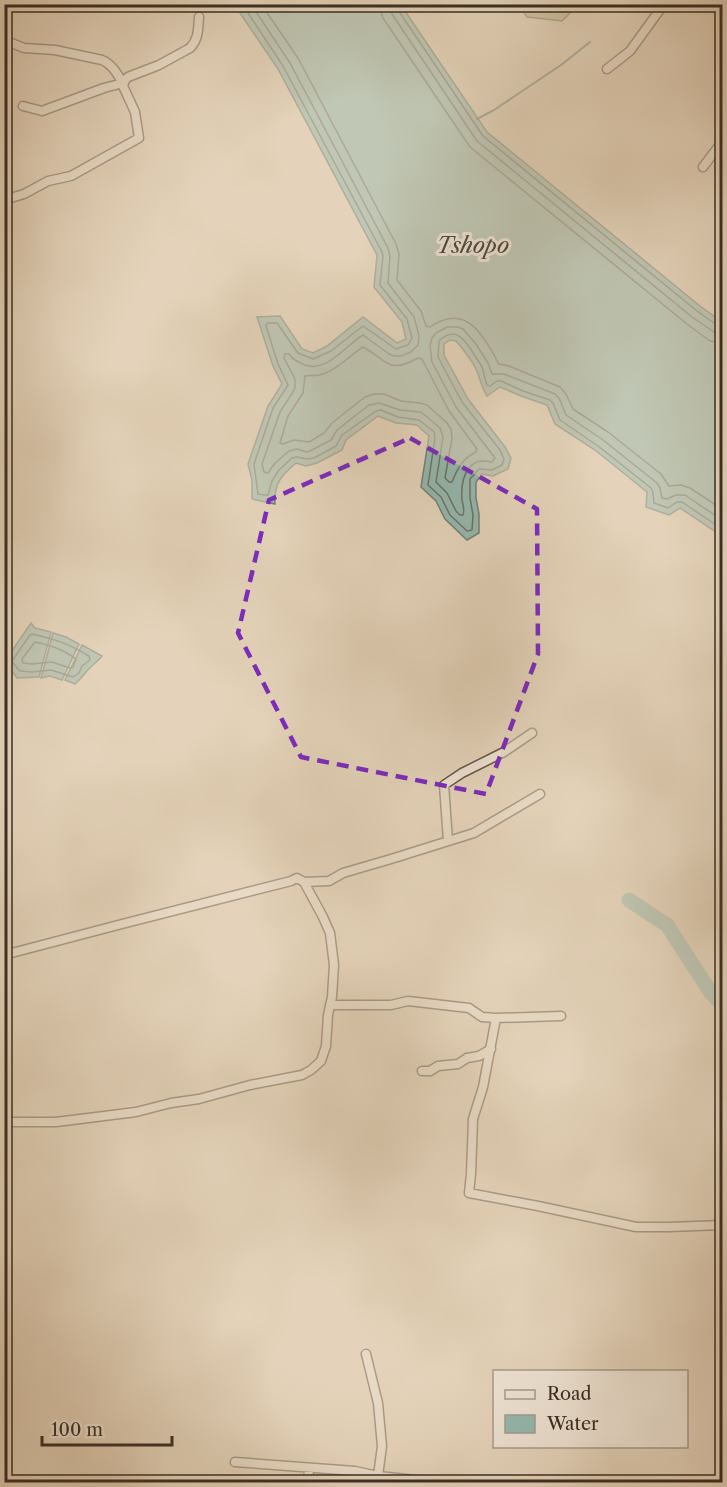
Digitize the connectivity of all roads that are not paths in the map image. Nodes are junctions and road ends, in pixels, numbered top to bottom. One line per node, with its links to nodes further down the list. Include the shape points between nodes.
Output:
1 (664, 4): 4 (street, via 636,45)
2 (199, 17): 5 (street, via 198,33 190,48 128,77)
3 (4, 40): 5 (street, via 24,48 102,60)
4 (607, 69)
5 (123, 83): 6 (street, via 42,111); 9 (street, via 135,112 139,138 71,176 48,181)
6 (23, 106)
7 (723, 142): 8 (street)
8 (703, 167)
9 (4, 200)
10 (532, 733): 12 (street, via 444,786)
11 (540, 794): 12 (street, via 474,833)
12 (448, 841): 13 (street, via 343,873 329,881)
13 (304, 882): 14 (street, via 297,878); 15 (street, via 330,933 334,965)
14 (4, 955)
15 (330, 1005): 17 (street, via 391,1005 408,1001 469,1008 482,1017); 20 (street, via 321,1061 302,1075 136,1112 56,1122)
16 (561, 1016): 17 (street)
17 (496, 1018): 18 (street)
18 (491, 1049): 19 (street, via 458,1064); 21 (street, via 473,1119 469,1193 636,1227)
19 (422, 1071)
20 (4, 1122)
21 (723, 1225)
22 (366, 1354): 25 (street, via 378,1403)
23 (235, 1462): 24 (street)
24 (309, 1468): 25 (street, via 355,1471); 26 (street)
25 (379, 1479): 27 (street)
26 (308, 1482)
27 (435, 1482)

